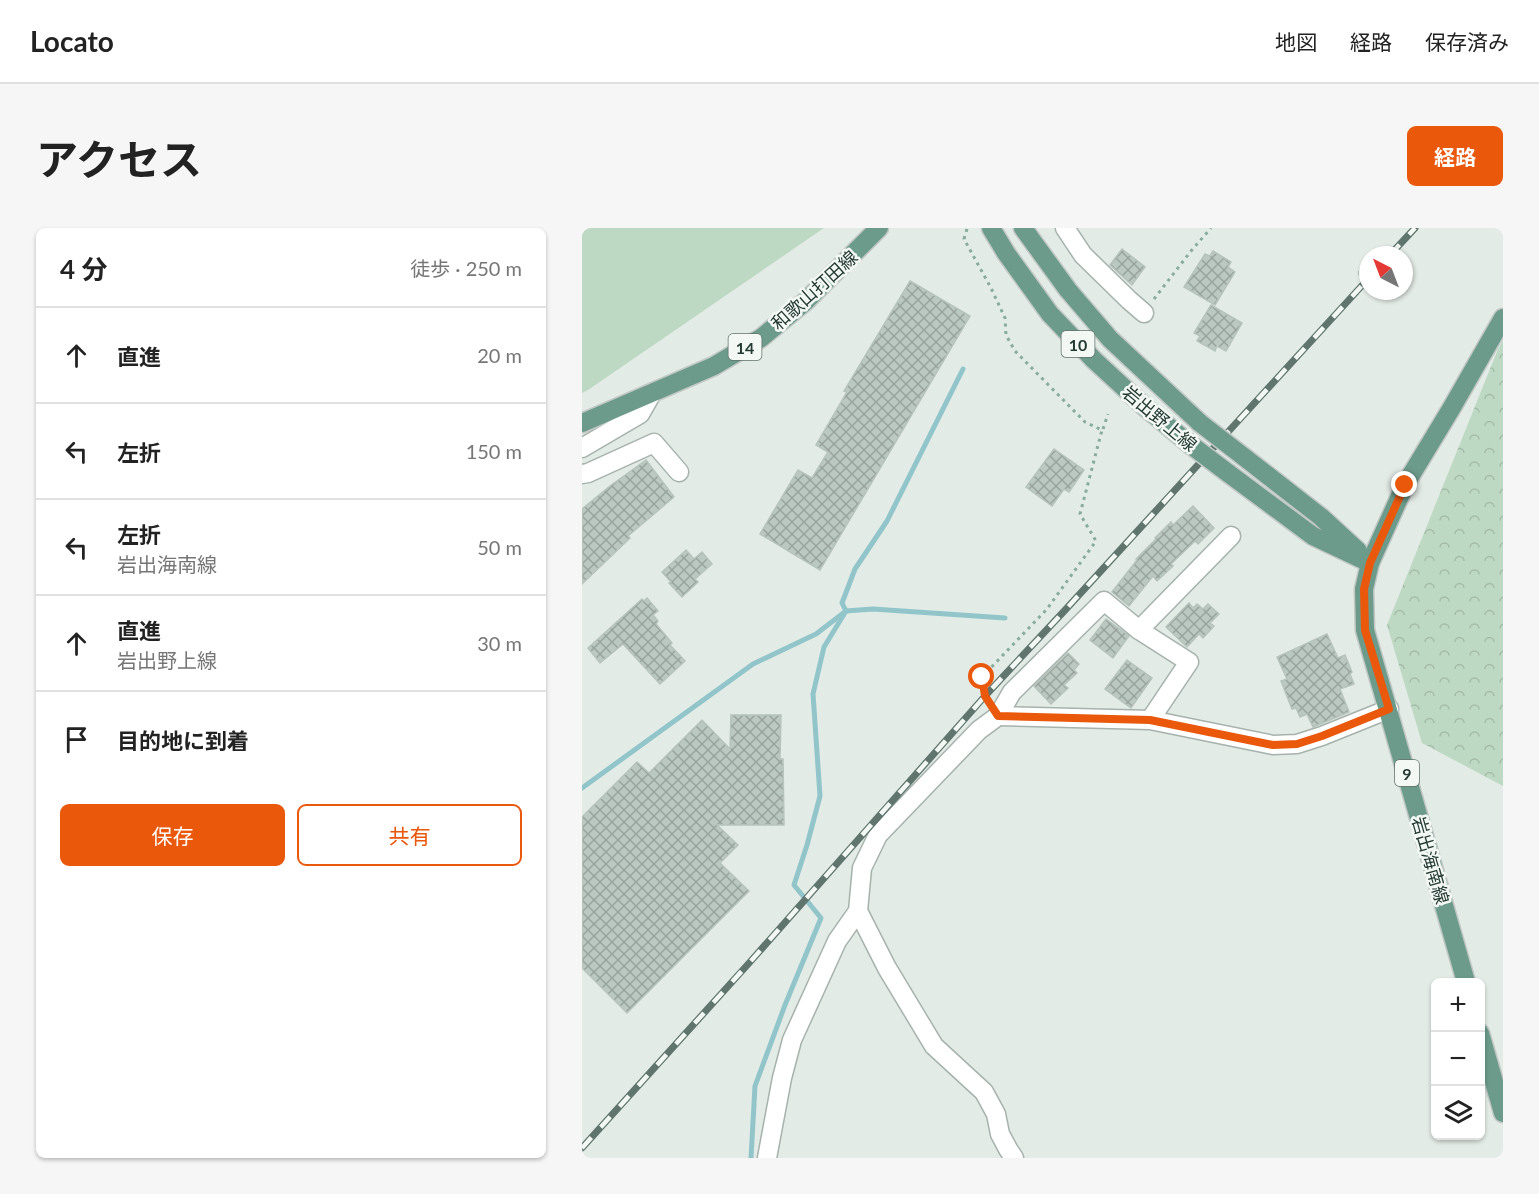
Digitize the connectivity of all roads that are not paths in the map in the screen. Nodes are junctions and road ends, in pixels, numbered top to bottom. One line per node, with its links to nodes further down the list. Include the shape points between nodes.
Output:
1 (879, 228): 7 (main road, 和歌山打田線 / 14, via 806,301 761,338 714,366)
2 (991, 228): 13 (main road, 岩出野上線 / 10, bridge, via 1050,314 1144,407 1313,536)
3 (1023, 228): 13 (main road, 岩出野上線 / 10, bridge, via 1110,339 1200,423 1322,518)
4 (1065, 228): 5 (street, via 1083,255)
5 (1144, 313)
6 (1503, 318): 13 (main road, via 1405,485)
7 (652, 393): 8 (main road, 和歌山打田線 / 14); 9 (street, via 640,414)
8 (582, 423)
9 (582, 448)
10 (679, 472): 11 (street, via 654,443)
11 (582, 474)
12 (1232, 536): 14 (street)
13 (1370, 563): 15 (main road, 岩出海南線 / 9, via 1364,589 1365,630)
14 (1139, 630): 16 (street, via 1104,601 1012,692); 17 (street, via 1189,662)
15 (1389, 709): 17 (street, via 1297,744 1273,745); 19 (main road, 岩出海南線 / 9)
16 (998, 716): 17 (street); 18 (street, via 979,730 878,835 862,868)
17 (1150, 720)
18 (858, 910): 22 (street, via 837,941 792,1040); 23 (street, via 934,1046 984,1092)
19 (1465, 978)
20 (1485, 1051): 21 (main road)
21 (1503, 1113)
22 (767, 1158)
23 (1014, 1158)

